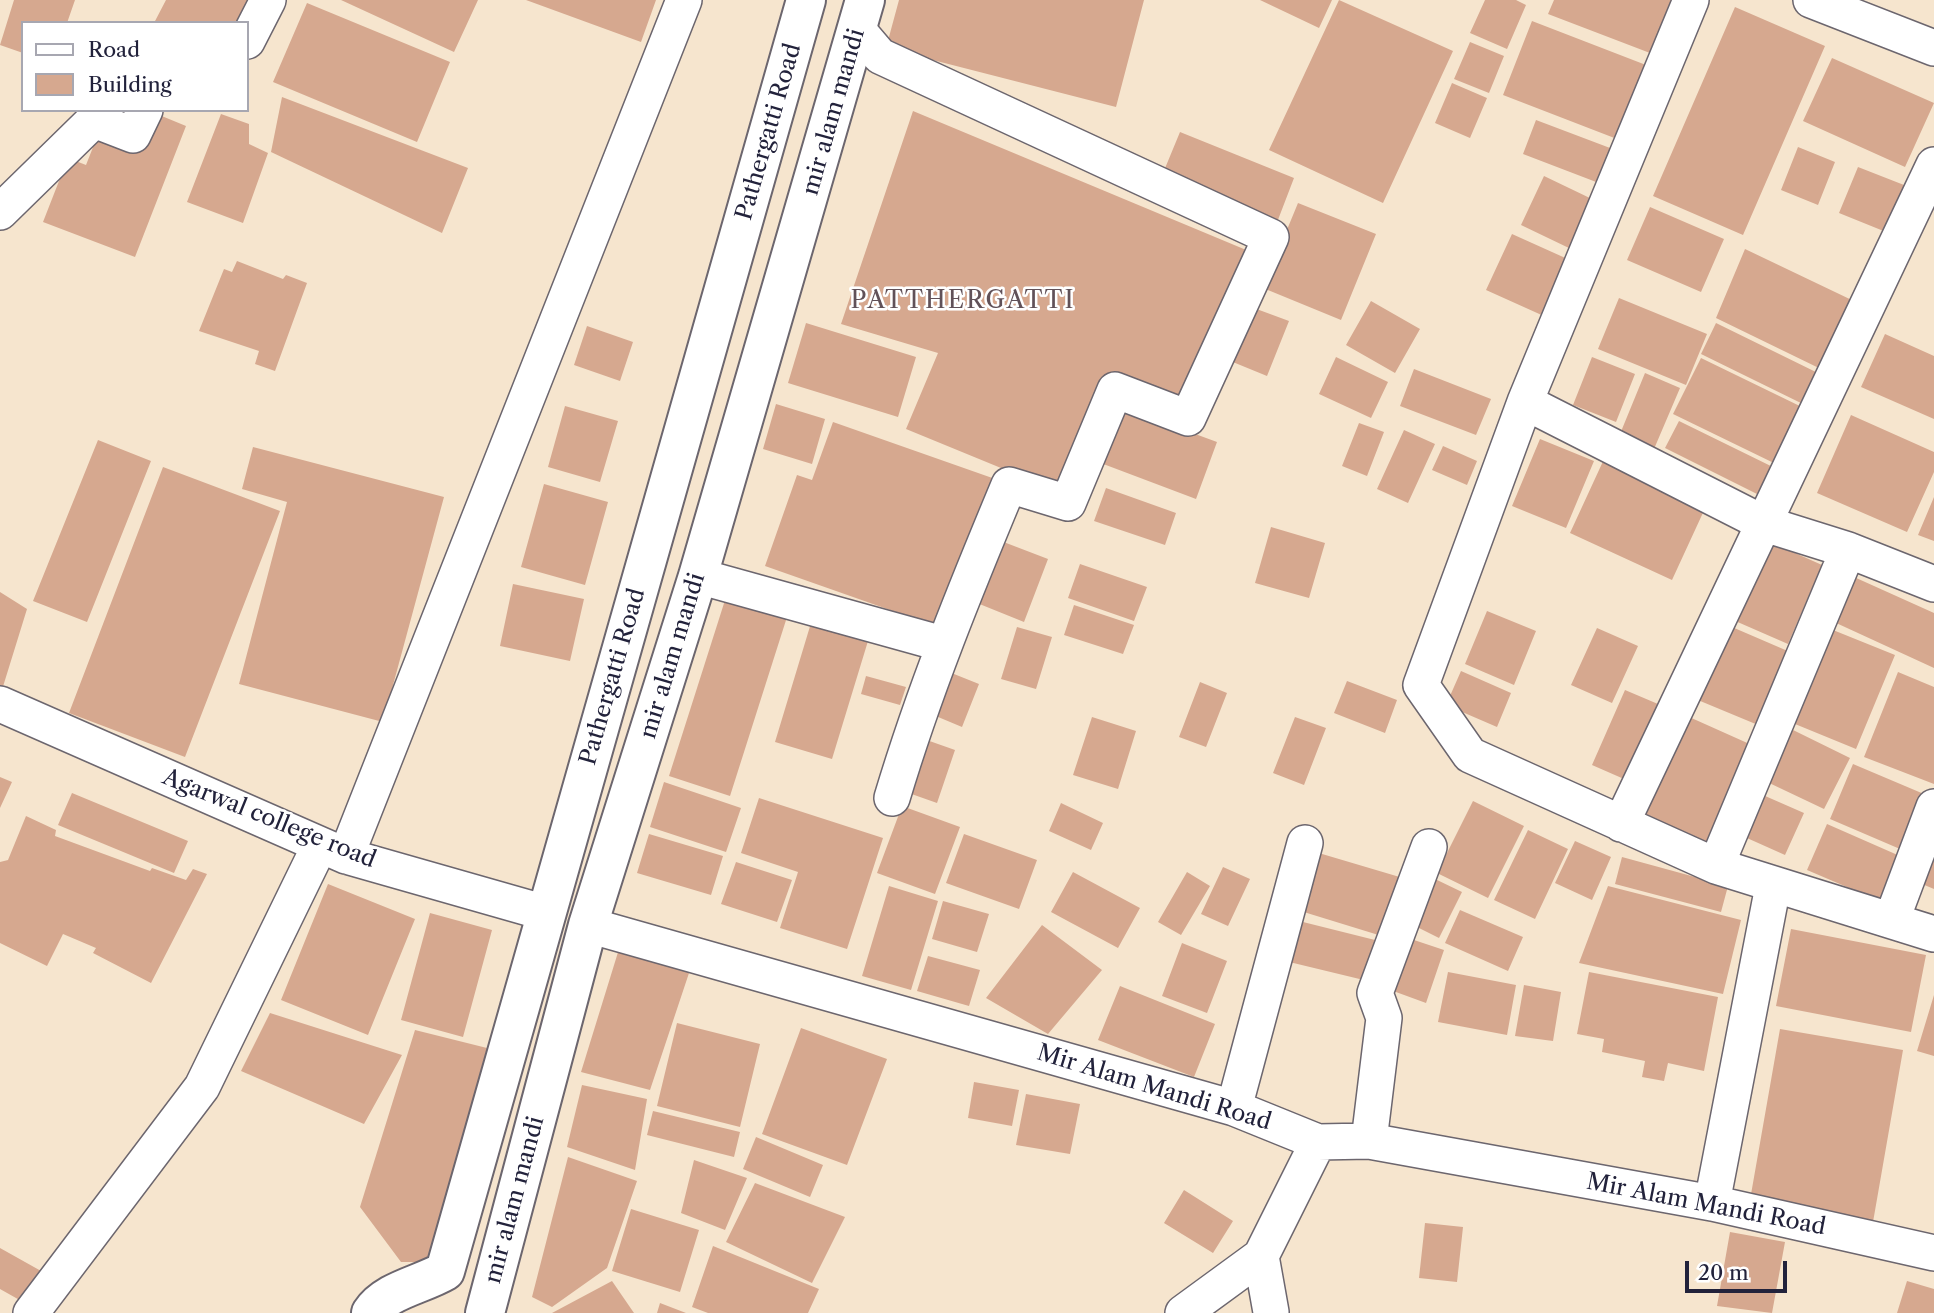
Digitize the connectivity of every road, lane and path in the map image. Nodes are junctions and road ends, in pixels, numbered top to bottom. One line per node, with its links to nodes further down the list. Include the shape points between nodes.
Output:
1 (268, 0): 7 (street)
2 (684, 0): 24 (street)
3 (1691, 0): 12 (street)
4 (800, 2): 27 (highway, Pathergatti Road)
5 (1833, 4): 8 (street)
6 (861, 15): 15 (highway, mir alam mandi); 17 (street, via 880,56 1271,237 1188,418 1115,390 1068,503 1009,485)
7 (248, 39)
8 (1934, 48)
9 (144, 112): 11 (street, via 133,135 94,120)
10 (1934, 165): 13 (street)
11 (0, 212)
12 (1525, 402): 13 (street); 21 (street, via 1421,685 1470,755)
13 (1765, 524): 14 (street); 21 (street)
14 (1848, 550): 16 (street); 25 (street)
15 (698, 576): 17 (street); 29 (highway, mir alam mandi)
16 (1934, 584)
17 (943, 644): 19 (street)
18 (0, 704): 24 (street, Agarwal college road)
19 (892, 798)
20 (1934, 807): 28 (street)
21 (1621, 824): 25 (street)
22 (1305, 843): 31 (street)
23 (1429, 847): 32 (street, via 1375,993 1384,1018)
24 (333, 850): 27 (street, Agarwal college road); 40 (street, via 202,1087)
25 (1716, 866): 26 (street)
26 (1773, 886): 28 (street); 34 (street)
27 (546, 913): 37 (highway, Pathergatti Road)
28 (1892, 919): 30 (street)
29 (588, 925): 31 (street, Mir Alam Mandi Road); 38 (highway, mir alam mandi)
30 (1934, 934)
31 (1234, 1108): 33 (street, Mir Alam Mandi Road)
32 (1369, 1141): 33 (street, Mir Alam Mandi Road); 34 (street, Mir Alam Mandi Road)
33 (1318, 1142): 36 (street)
34 (1712, 1203): 35 (street, Mir Alam Mandi Road)
35 (1934, 1253)
36 (1261, 1256): 39 (street); 43 (street)
37 (444, 1271): 38 (highway, via 454,1287 467,1293 488,1287); 41 (highway, via 380,1300)
38 (495, 1275): 42 (highway, mir alam mandi)
39 (1271, 1312)
40 (31, 1313)
41 (371, 1313)
42 (485, 1313)
43 (1183, 1313)

